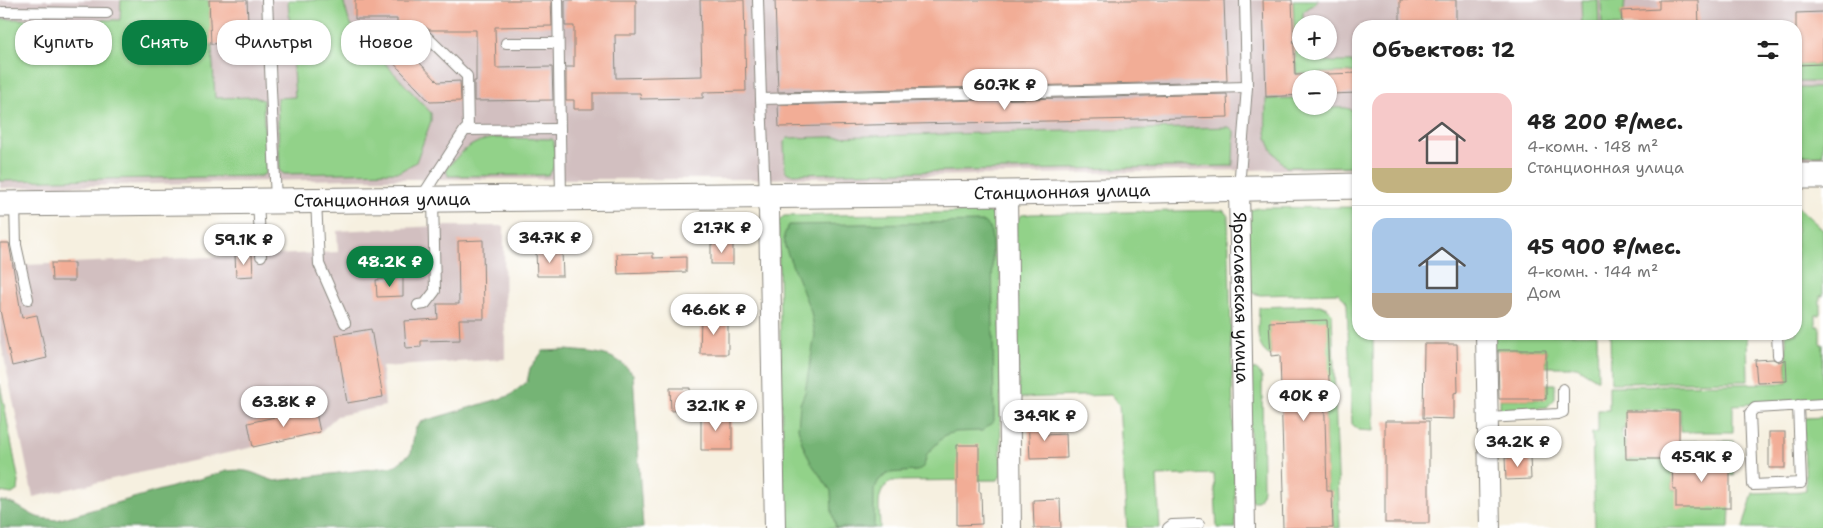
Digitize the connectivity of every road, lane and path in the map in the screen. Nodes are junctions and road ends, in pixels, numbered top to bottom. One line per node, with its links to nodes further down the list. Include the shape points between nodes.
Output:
1 (267, 0): 23 (lane)
2 (558, 0): 9 (lane)
3 (758, 0): 11 (lane)
4 (1245, 0): 10 (lane)
5 (0, 12): 6 (lane)
6 (107, 13)
7 (431, 41): 13 (lane, via 467,76)
8 (506, 43): 9 (lane)
9 (558, 43): 12 (lane)
10 (1247, 87): 11 (lane); 17 (lane)
11 (760, 99): 19 (lane)
12 (560, 129): 13 (lane); 20 (lane)
13 (468, 130): 21 (lane, via 465,130)
14 (1802, 176): 15 (street)
15 (1823, 176)
16 (1352, 186): 17 (street, Станционная улица)
17 (1239, 188): 18 (street, Станционная улица); 40 (street, Ярославская улица)
18 (1007, 193): 19 (street, Станционная улица); 38 (street)
19 (765, 196): 20 (street, Станционная улица); 37 (street, via 769,210)
20 (562, 198): 21 (street, Станционная улица)
21 (426, 199): 22 (street, Станционная улица); 27 (lane, via 435,291 426,304)
22 (316, 200): 23 (street, Станционная улица); 28 (lane, via 319,264)
23 (267, 201): 24 (street, Станционная улица); 25 (lane)
24 (8, 204): 26 (lane)
25 (261, 256)
26 (28, 299)
27 (418, 305)
28 (346, 323)
29 (1486, 340): 35 (street)
30 (1777, 340): 31 (lane)
31 (1778, 355)
32 (1563, 388): 35 (lane, via 1563,412 1558,414)
33 (1823, 404): 34 (lane)
34 (1798, 406): 34 (lane, via 1801,483 1753,485 1750,413 1755,408)
35 (1488, 418): 41 (street)
36 (1199, 524): 39 (lane)
37 (775, 528)
38 (1011, 528)
39 (1168, 528)
40 (1245, 528)
41 (1490, 528)

